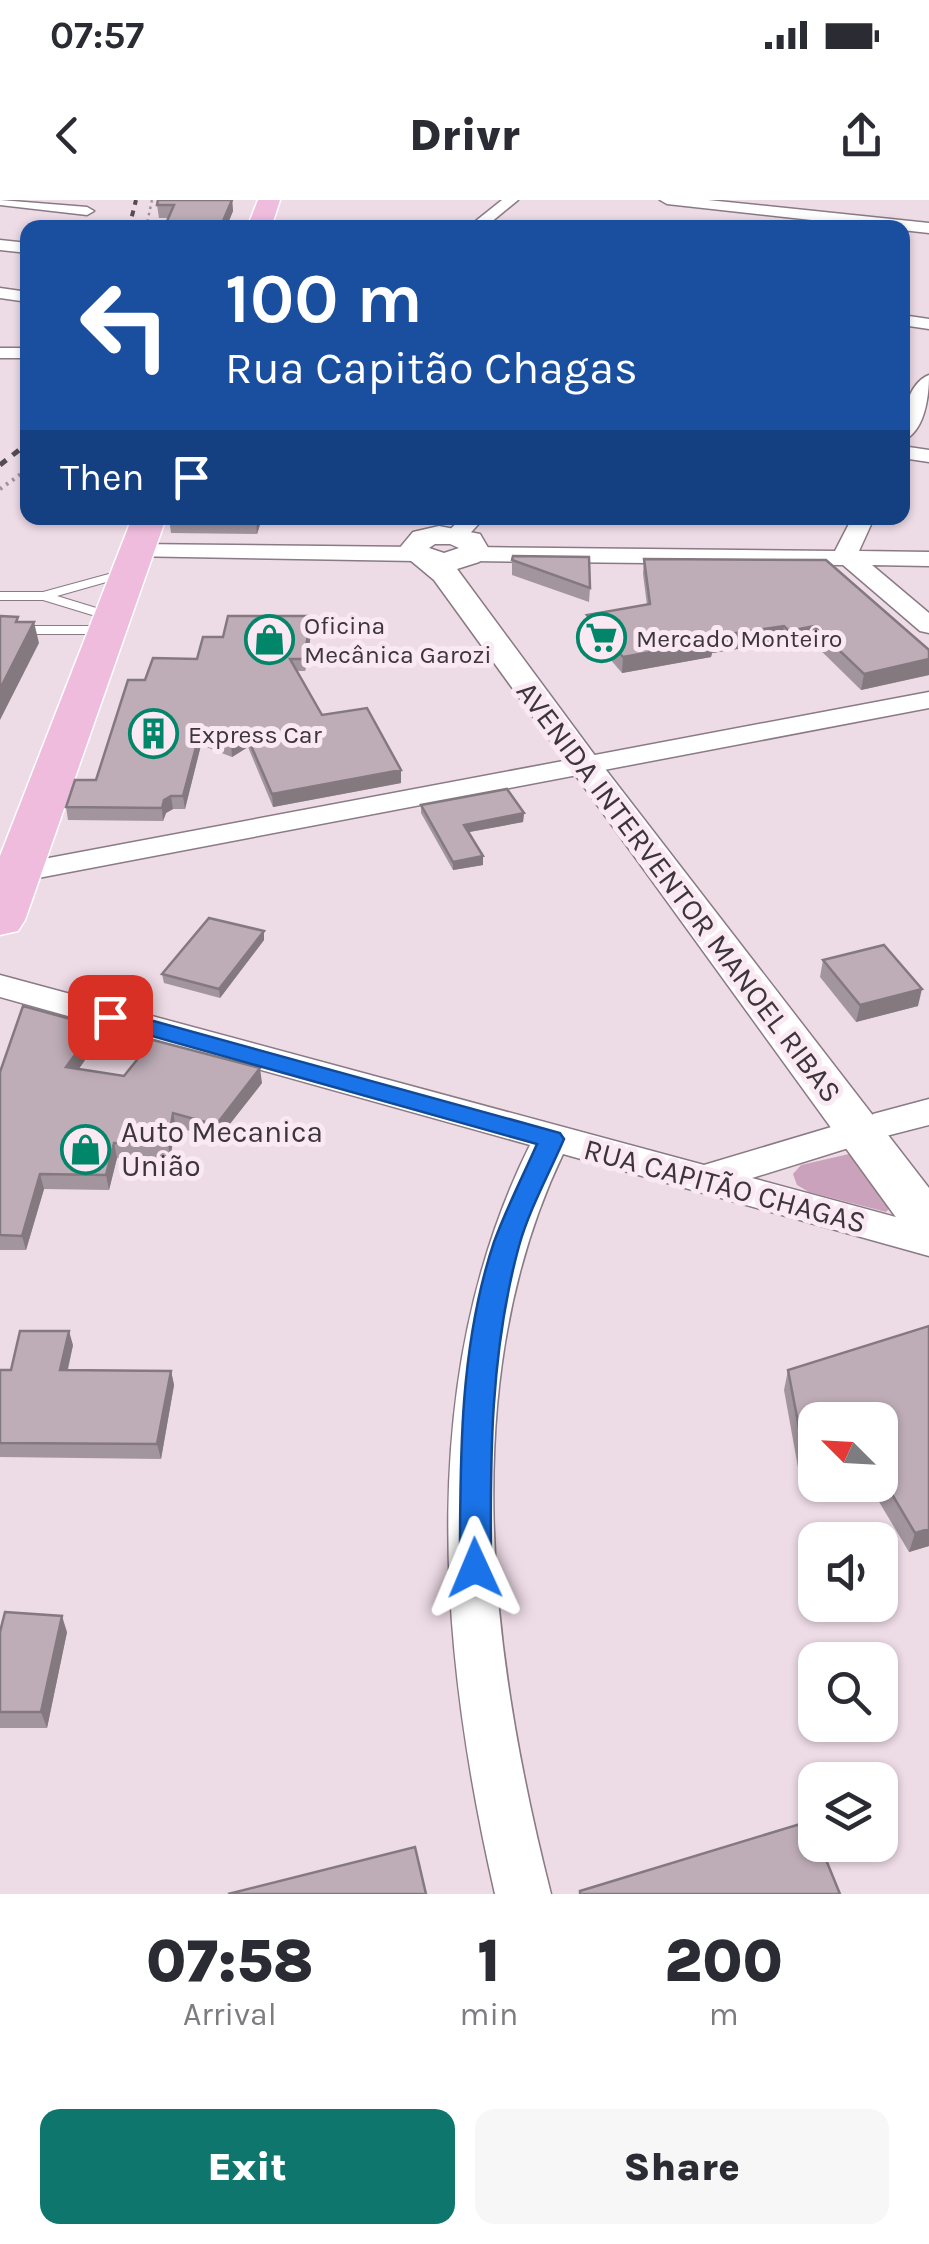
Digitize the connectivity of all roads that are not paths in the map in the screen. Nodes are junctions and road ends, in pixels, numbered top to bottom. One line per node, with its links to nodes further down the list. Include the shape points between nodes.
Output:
1 (511, 200): 6 (street)
2 (667, 200): 5 (street)
3 (0, 201): 4 (street)
4 (89, 205)
5 (761, 205): 7 (street)
6 (485, 220)
7 (871, 220)
8 (929, 381): 9 (street)
9 (910, 419)
10 (414, 525): 12 (street, AVENIDA INTERVENTOR MANOEL RIBAS)
11 (859, 525): 14 (street)
12 (445, 541): 13 (street); 14 (street, via 658,553); 22 (street, AVENIDA INTERVENTOR MANOEL RIBAS, via 445,574)
13 (137, 546): 17 (lane); 18 (main road)
14 (848, 554): 15 (street); 19 (street)
15 (929, 555)
16 (0, 596): 17 (lane)
17 (43, 596): 18 (lane)
18 (109, 624): 20 (lane); 23 (main road)
19 (929, 626)
20 (0, 630)
21 (929, 700): 22 (street)
22 (595, 763): 23 (street); 26 (street, AVENIDA INTERVENTOR MANOEL RIBAS)
23 (8, 873): 24 (main road)
24 (0, 920)
25 (0, 986): 27 (street, RUA CAPITÃO CHAGAS)
26 (891, 1122): 28 (street, AVENIDA INTERVENTOR MANOEL RIBAS); 29 (street); 30 (street, AVENIDA INTERVENTOR MANOEL RIBAS)
27 (552, 1139): 29 (street, RUA CAPITÃO CHAGAS); 32 (street, via 507,1242 488,1320 475,1446 481,1646 492,1745)
28 (929, 1178)
29 (700, 1180): 31 (street, RUA CAPITÃO CHAGAS)
30 (929, 1225)
31 (929, 1241)
32 (523, 1894)

